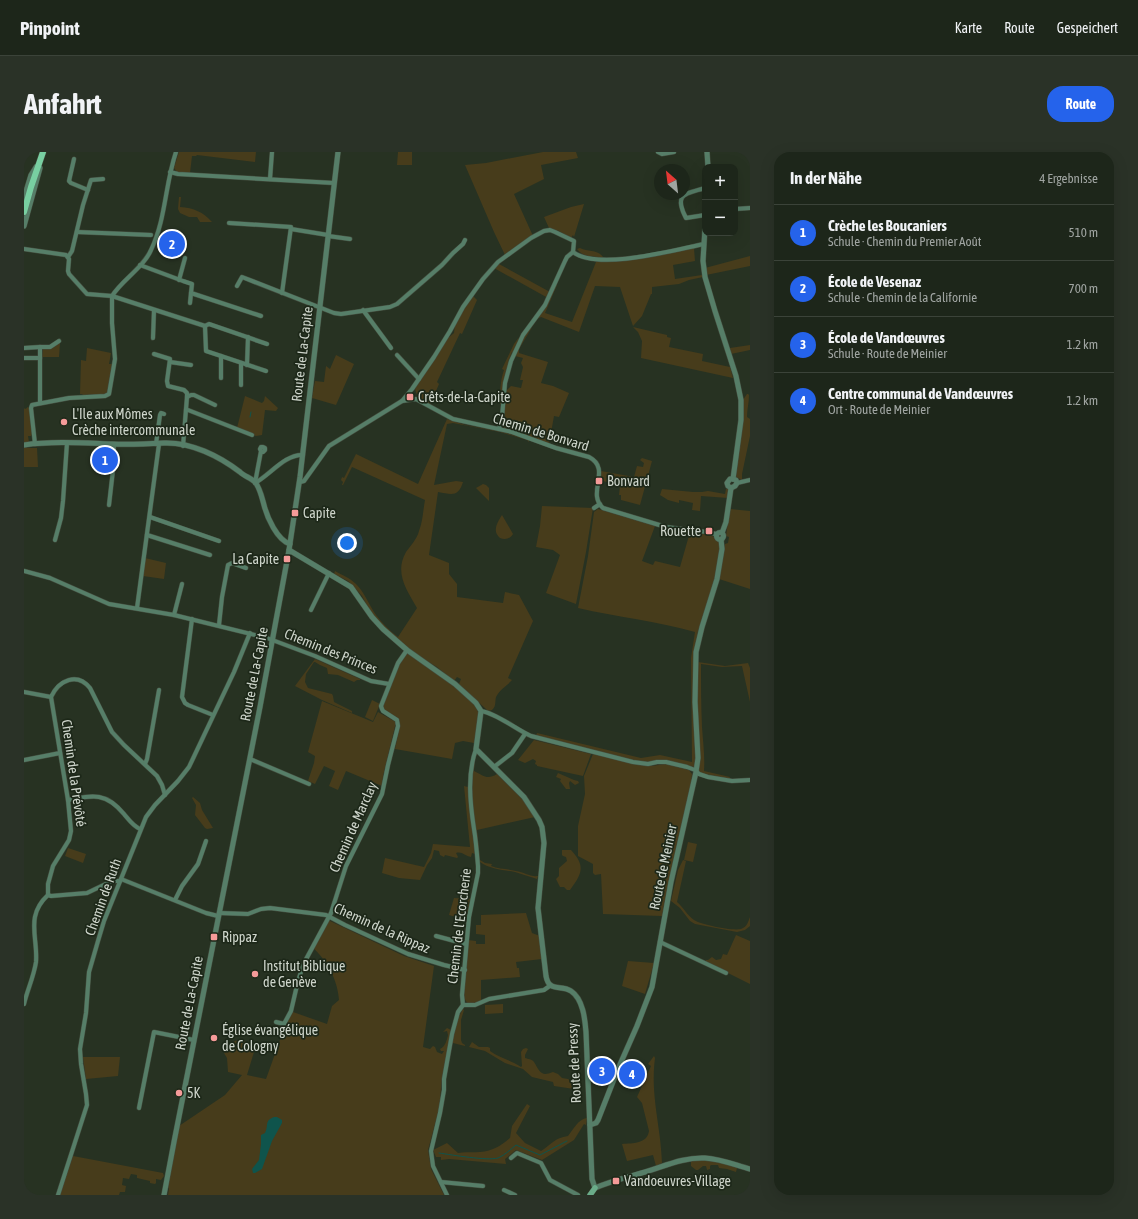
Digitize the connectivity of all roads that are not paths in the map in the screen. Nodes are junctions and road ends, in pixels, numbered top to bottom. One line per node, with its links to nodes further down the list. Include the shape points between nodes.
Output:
1 (43, 152): 9 (main road)
2 (176, 152): 11 (street)
3 (272, 152): 13 (street)
4 (338, 152): 14 (street, Route de La-Capite)
5 (658, 152): 6 (street)
6 (674, 152)
7 (707, 152): 10 (street)
8 (74, 158): 17 (street, via 69,180)
9 (39, 163): 15 (street); 21 (main road); 24 (street)
10 (708, 164)
11 (170, 172): 13 (street); 37 (street, via 156,239)
12 (103, 179): 17 (street, via 91,180)
13 (270, 179): 14 (street)
14 (334, 183): 28 (street, Route de La-Capite)
15 (25, 189): 18 (street)
16 (702, 189): 22 (street, via 684,195 682,205 686,218)
17 (88, 190): 26 (street)
18 (24, 198)
19 (750, 208): 20 (street)
20 (738, 209)
21 (24, 212)
22 (702, 215)
23 (229, 223): 25 (street)
24 (24, 226)
25 (291, 229): 28 (street); 41 (street)
26 (77, 232): 27 (street); 35 (street, via 72,253)
27 (151, 235)
28 (328, 236): 30 (street); 44 (street, Route de La-Capite)
29 (704, 236): 32 (street)
30 (350, 239)
31 (465, 240): 46 (street, via 442,265 397,304)
32 (704, 244): 34 (street, via 620,259 598,260); 88 (street, via 703,261 707,286 740,394 741,420)
33 (24, 249): 35 (street, via 64,254)
34 (573, 252): 67 (street, via 574,241 559,233 548,231 537,235 503,259 490,270 463,307); 77 (street, via 565,261 545,305 517,347 504,383)
35 (68, 257): 42 (street, via 69,273 84,292 89,295)
36 (185, 258): 38 (street)
37 (140, 264): 38 (street); 42 (street)
38 (179, 280): 40 (street, via 192,284)
39 (237, 286): 41 (street, via 242,277)
40 (191, 293): 43 (street); 47 (street)
41 (282, 293): 44 (street)
42 (112, 296): 45 (street); 73 (street, via 115,359 109,394)
43 (190, 303)
44 (320, 308): 46 (street, via 336,314); 86 (street, Route de La-Capite)
45 (154, 310): 48 (street); 50 (street)
46 (364, 310): 55 (street)
47 (261, 316)
48 (205, 326): 49 (street, via 209,324); 58 (street, via 206,351)
49 (248, 337): 52 (street); 64 (street)
50 (154, 338)
51 (59, 340): 53 (street, via 50,347)
52 (267, 344)
53 (40, 347): 54 (street); 60 (street)
54 (24, 348)
55 (391, 348)
56 (154, 354): 61 (street)
57 (397, 355): 67 (street)
58 (221, 356): 62 (street); 66 (street)
59 (24, 358): 60 (street)
60 (40, 358): 73 (street)
61 (170, 359): 63 (street); 70 (street, via 167,384 186,391)
62 (241, 363): 64 (street); 68 (street)
63 (191, 365)
64 (248, 365): 65 (street)
65 (266, 371)
66 (221, 378)
67 (419, 379): 69 (street)
68 (241, 385)
69 (412, 389): 71 (street); 72 (street)
70 (187, 397): 74 (street, via 194,395); 75 (street)
71 (416, 399): 72 (street); 77 (street, Chemin de Bonvard, via 453,419)
72 (402, 401): 89 (street, via 329,446 304,481)
73 (40, 403): 80 (street, via 34,404 31,408)
74 (215, 405)
75 (186, 410): 78 (street); 84 (street)
76 (164, 414): 82 (street, via 160,415)
77 (499, 429): 92 (street, Chemin de Bonvard, via 593,459 599,469 597,496)
78 (252, 435)
79 (67, 443): 80 (street); 81 (street); 98 (street, via 61,518)
80 (35, 444): 83 (street)
81 (114, 444): 82 (street); 93 (street)
82 (157, 444): 84 (street); 95 (street)
83 (24, 445)
84 (183, 446): 90 (street, via 217,457)
85 (261, 452): 90 (street)
86 (303, 455): 89 (street, Route de La-Capite); 90 (street, via 292,457)
87 (750, 480): 88 (street)
88 (735, 481): 91 (street, via 735,486); 91 (street, via 730,479 727,483)
89 (300, 482): 100 (street, Route de La-Capite)
90 (256, 483): 100 (street, via 268,517)
91 (731, 488): 96 (street, via 726,522)
92 (600, 504): 94 (street); 96 (street, via 607,510 666,527)
93 (109, 505)
94 (594, 508)
95 (150, 517): 97 (street); 99 (street)
96 (719, 533): 127 (street, Route de Meinier, via 723,537 717,579 696,652)
97 (147, 535): 101 (street); 106 (street)
98 (55, 540)
99 (219, 541)
100 (289, 547): 104 (street); 112 (street, Route de La-Capite)
101 (210, 555)
102 (246, 568): 110 (street, via 228,565)
103 (24, 571): 106 (street, Chemin des Princes, via 40,574 109,604)
104 (329, 573): 107 (street); 113 (street, via 353,589 379,626)
105 (182, 584): 108 (street)
106 (137, 608): 108 (street, Chemin des Princes)
107 (311, 610)
108 (174, 615): 109 (street, Chemin des Princes)
109 (192, 619): 110 (street, Chemin des Princes); 119 (street, via 182,697 188,705)
110 (219, 626): 111 (street, Chemin des Princes)
111 (250, 633): 112 (street, Chemin des Princes); 119 (street, Chemin de Ruth)
112 (272, 640): 114 (street, Chemin des Princes, via 371,681); 123 (street, Route de La-Capite)
113 (407, 650): 114 (street, Chemin des Princes); 118 (street, via 455,684)
114 (389, 684): 138 (street, Chemin de Marclay, via 381,708 398,721 398,726 384,788 346,866)
115 (159, 690): 125 (street)
116 (24, 692): 117 (street)
117 (51, 697): 122 (street, Chemin de la Prévôté); 125 (street, via 64,682 73,679 84,683 91,690 112,732)
118 (481, 711): 120 (street); 121 (street)
119 (213, 715): 130 (street, Chemin de Ruth, via 189,767)
120 (525, 734): 126 (street, via 512,753); 127 (street, via 633,762 666,762)
121 (476, 748): 126 (street); 141 (street, Chemin de l'Ecorcherie, via 470,787 478,869 468,917)
122 (60, 753): 124 (street); 131 (street, Chemin de la Prévôté)
123 (250, 759): 129 (street); 137 (street, Route de La-Capite)
124 (24, 760)
125 (145, 764): 130 (street, via 158,776)
126 (494, 767): 144 (street, via 524,797 542,825 544,840 538,881 538,908 547,979)
127 (696, 772): 128 (street, via 732,781); 140 (street, Route de Meinier)
128 (750, 780)
129 (309, 784)
130 (165, 795): 132 (street, Chemin de Ruth, via 148,814)
131 (68, 800): 132 (street, via 91,796 104,798); 135 (street, Chemin de la Prévôté, via 71,835 54,864 48,884)
132 (140, 829): 134 (street, Chemin de Ruth)
133 (206, 842): 136 (street, via 198,864)
134 (120, 880): 135 (street, via 112,881 91,892); 136 (street, Chemin de la Rippaz); 157 (street, Chemin de Ruth, via 91,965 80,1049 87,1105)
135 (48, 895): 145 (street, via 39,906 34,919 36,961)
136 (175, 900): 137 (street, Chemin de la Rippaz, via 206,913)
137 (219, 915): 138 (street, Chemin de la Rippaz, via 248,914 270,908); 148 (street, Route de La-Capite)
138 (329, 916): 142 (street, Chemin de la Rippaz, via 408,954); 147 (street, via 304,963 291,1011 284,1024)
139 (436, 936): 141 (street)
140 (660, 942): 143 (street); 150 (street, Route de Meinier, via 649,998 598,1120)
141 (466, 944): 142 (street, Chemin de l'Ecorcherie)
142 (465, 970): 146 (street, Chemin de l'Ecorcherie)
143 (726, 973)
144 (550, 985): 146 (street, via 544,990 489,999 475,1005); 150 (street, Route de Pressy, via 572,991 583,1011)
145 (24, 1004)
146 (463, 1005): 153 (street, Chemin de l'Ecorcherie, via 458,1012 452,1034 440,1113 431,1151 433,1166)
147 (276, 1022)
148 (194, 1040): 149 (street, via 154,1032); 158 (street, Route de La-Capite)
149 (139, 1108)
150 (590, 1125): 155 (street, via 592,1179)
151 (511, 1158): 161 (street, via 517,1153 538,1162 543,1165 550,1180)
152 (750, 1169): 155 (street, via 725,1161 694,1158)
153 (441, 1182): 154 (street); 159 (street, Chemin de l'Ecorcherie)
154 (483, 1186)
155 (596, 1188): 162 (main road)
156 (504, 1190): 160 (street)
157 (58, 1195)
158 (164, 1195)
159 (448, 1195)
160 (515, 1195)
161 (578, 1195)
162 (590, 1195)

